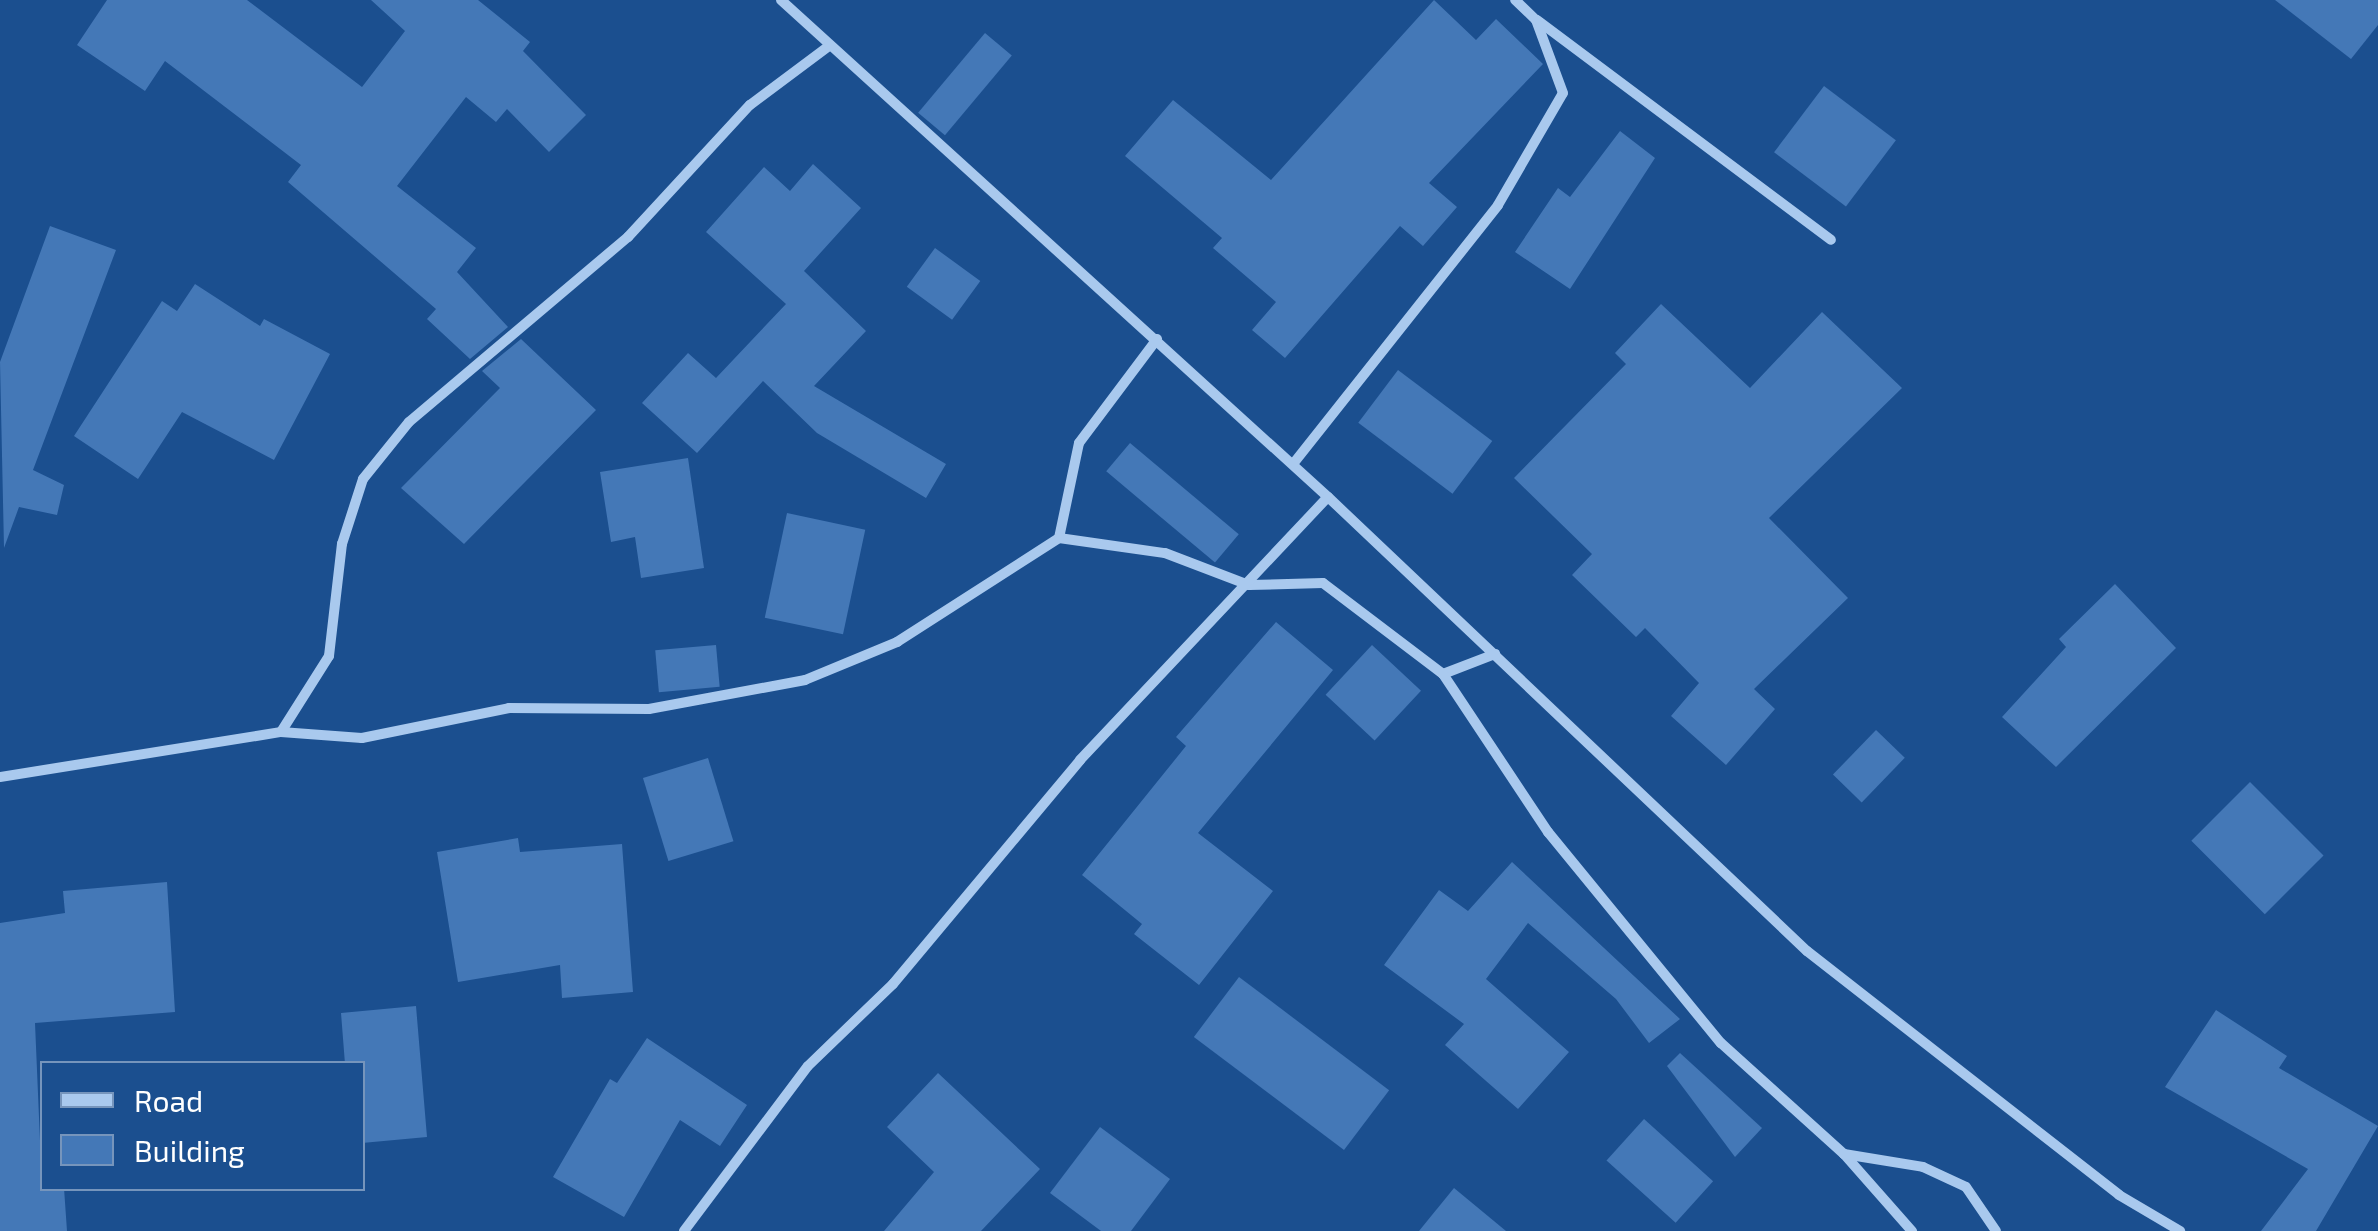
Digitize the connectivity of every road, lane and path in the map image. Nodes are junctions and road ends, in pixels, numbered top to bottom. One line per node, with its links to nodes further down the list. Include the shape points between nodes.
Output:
1 (781, 0): 4 (street)
2 (1515, 0): 3 (street)
3 (1536, 20): 5 (street); 7 (street, via 1563,93 1498,206)
4 (830, 46): 6 (street); 13 (street, via 750,105 628,237 410,422 363,480 342,544 329,656)
5 (1831, 240)
6 (1157, 340): 7 (street); 9 (street, via 1079,443)
7 (1293, 464): 8 (street)
8 (1328, 497): 10 (street); 11 (street)
9 (1060, 538): 10 (street, via 1165,553); 13 (street, via 897,642 804,680 649,708 509,708 362,738)
10 (1249, 585): 12 (street, via 1323,583); 16 (street, via 808,1066)
11 (1495, 654): 12 (street); 19 (street, via 1806,951 2119,1195)
12 (1443, 674): 15 (street, via 1548,832 1721,1043)
13 (282, 732): 14 (street)
14 (0, 778)
15 (1844, 1154): 17 (street); 18 (street, via 1922,1167 1966,1187)
16 (684, 1231)
17 (1912, 1231)
18 (1996, 1231)
19 (2180, 1231)

